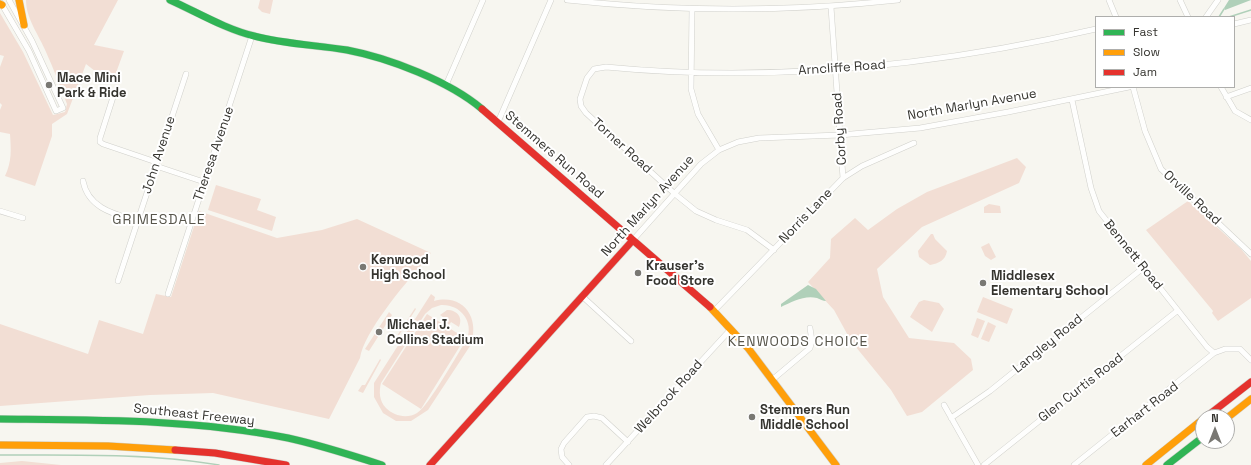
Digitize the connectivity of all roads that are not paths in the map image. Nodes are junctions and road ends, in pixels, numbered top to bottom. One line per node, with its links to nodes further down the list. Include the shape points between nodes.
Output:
1 (8, 0): 19 (street)
2 (19, 0): 19 (main road)
3 (170, 0): 21 (main road, Stemmers Run Road)
4 (483, 0): 26 (street)
5 (551, 0): 35 (street)
6 (567, 0): 13 (street)
7 (898, 0): 12 (street)
8 (1109, 0): 14 (street)
9 (1180, 0): 15 (street)
10 (1218, 0): 16 (street)
11 (1, 4): 19 (street, via 29,51 56,111 63,108)
12 (831, 7): 13 (street, via 782,10); 22 (street, Corby Road)
13 (692, 9): 23 (street)
14 (1116, 16)
15 (1188, 16)
16 (1207, 16)
17 (1251, 20): 18 (street)
18 (1235, 24)
19 (24, 25)
20 (1095, 29): 22 (street, Arncliffe Road, via 1012,47)
21 (252, 36): 26 (main road, Stemmers Run Road, via 373,56); 42 (street, Theresa Avenue)
22 (835, 70): 23 (street, Arncliffe Road); 36 (street, Corby Road)
23 (690, 73): 25 (street, Arncliffe Road, via 606,67 594,70); 38 (street, via 691,89 698,114)
24 (186, 74): 39 (street, John Avenue)
25 (589, 75): 43 (street, Torner Road, via 580,96 582,109)
26 (446, 85): 35 (main road, Stemmers Run Road, via 469,98)
27 (1125, 88): 33 (street, North Marlyn Avenue)
28 (1133, 88): 49 (street, Orville Road, via 1145,131 1161,168)
29 (1222, 88): 32 (street)
30 (1251, 88): 32 (street)
31 (115, 91): 39 (street, via 100,142)
32 (1226, 97): 34 (street, via 1235,111)
33 (1072, 100): 36 (street, North Marlyn Avenue, via 920,128); 50 (street, Bennett Road, via 1096,206)
34 (1251, 120)
35 (498, 122): 47 (main road, Stemmers Run Road)
36 (840, 135): 38 (street, North Marlyn Avenue, via 746,140); 40 (street, Corby Road)
37 (914, 143): 40 (street, Norris Lane, via 862,166)
38 (719, 150): 43 (street, North Marlyn Avenue, via 695,170)
39 (156, 164): 42 (street); 46 (street, John Avenue)
40 (843, 178): 48 (street, Norris Lane)
41 (83, 180): 46 (street, via 86,191 98,206)
42 (204, 182): 52 (street, Theresa Avenue)
43 (675, 194): 47 (street, North Marlyn Avenue); 48 (street, Torner Road, via 706,215 747,230)
44 (0, 211): 45 (street)
45 (23, 218)
46 (137, 221): 51 (street, John Avenue)
47 (633, 240): 53 (main road, North Marlyn Avenue); 54 (main road, Stemmers Run Road)
48 (774, 250): 54 (street, Norris Lane)
49 (1251, 254)
50 (1143, 268): 55 (street, Bennett Road); 67 (street, Langley Road, via 990,391)
51 (118, 282)
52 (168, 294)
53 (583, 297): 58 (street); 76 (main road, North Marlyn Avenue)
54 (714, 311): 57 (main road, Stemmers Run Road)
55 (1178, 311): 59 (street, Bennett Road, via 1202,343); 81 (street, Glen Curtis Road)
56 (810, 328): 61 (street, via 810,348)
57 (731, 329): 61 (main road, Stemmers Run Road); 70 (street, Welbrook Road)
58 (631, 341)
59 (1214, 353): 60 (street, via 1226,349 1240,349); 82 (street, Earhart Road)
60 (1251, 360)
61 (772, 380): 79 (main road, Stemmers Run Road)
62 (1251, 382): 65 (main road)
63 (1251, 399): 66 (main road)
64 (944, 405): 67 (street)
65 (1216, 409)
66 (1235, 412)
67 (952, 418): 80 (street)
68 (0, 419): 75 (main road, Southeast Freeway, via 136,420 229,428 319,446)
69 (1195, 425): 83 (main road)
70 (628, 442): 77 (street, via 602,418 587,417 561,448 562,457); 78 (street, Welbrook Road)
71 (1195, 443): 73 (main road)
72 (0, 445): 74 (main road, via 170,448 226,454)
73 (1169, 464)
74 (286, 465)
75 (382, 465)
76 (430, 465)
77 (569, 465)
78 (606, 465)
79 (836, 465)
80 (978, 465)
81 (984, 465)
82 (1074, 465)
83 (1146, 465)

